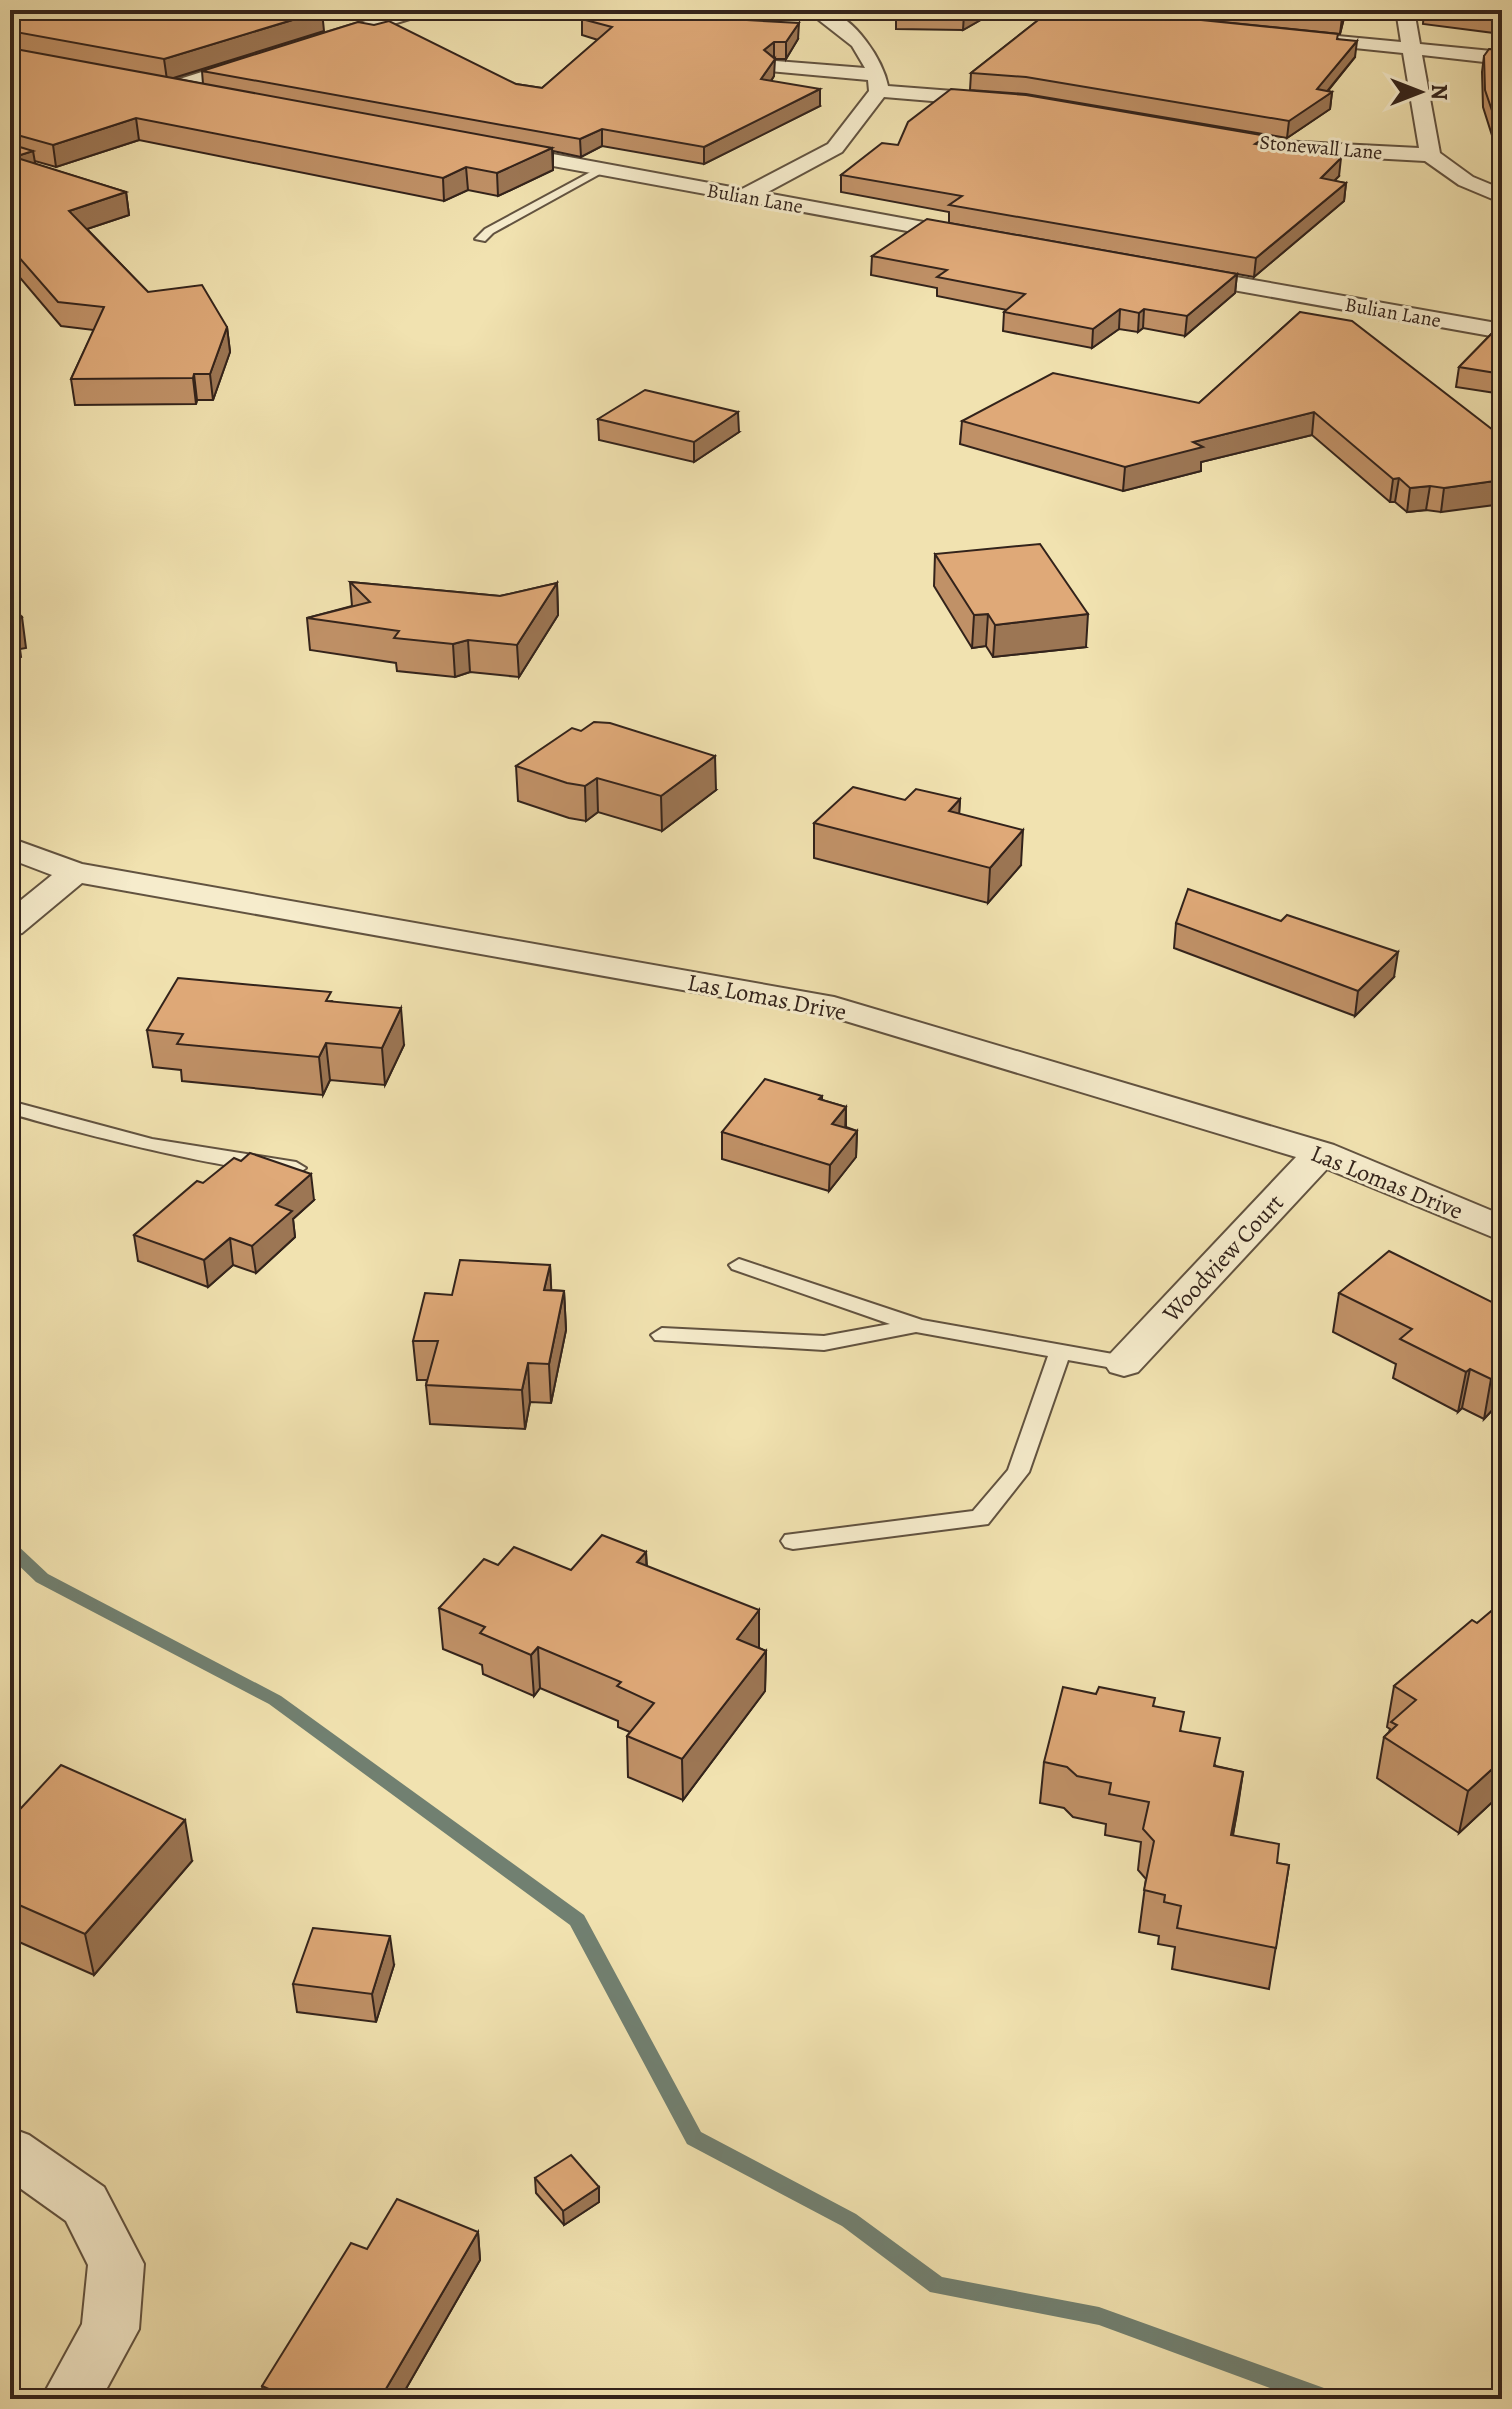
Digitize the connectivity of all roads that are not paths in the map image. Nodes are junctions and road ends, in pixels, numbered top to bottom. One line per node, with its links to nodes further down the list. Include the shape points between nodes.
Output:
1 (420, 10): 7 (street)
2 (815, 10): 12 (street, via 853,34)
3 (1033, 10): 5 (street)
4 (1405, 10): 8 (street)
5 (1113, 21)
6 (1287, 36): 8 (street)
7 (303, 46)
8 (1413, 47): 10 (street); 17 (street)
9 (274, 55): 13 (street, via 164,87)
10 (1502, 58)
11 (776, 67): 12 (street)
12 (878, 83): 14 (street); 19 (street, via 835,148)
13 (217, 97)
14 (1010, 102)
15 (1190, 131): 17 (street, Stonewall Lane, via 1280,147)
16 (479, 146): 18 (street, Bulian Lane)
17 (1430, 155): 20 (street, via 1466,181)
18 (602, 170): 19 (street, Bulian Lane); 21 (lane)
19 (744, 196): 22 (street, Bulian Lane)
20 (1502, 197)
21 (481, 239)
22 (992, 240)
23 (1162, 271): 24 (street, Bulian Lane)
24 (1502, 331)
25 (10, 848): 26 (street, Las Lomas Drive)
26 (75, 872): 27 (street); 29 (street, Las Lomas Drive, via 834,1007)
27 (10, 926)
28 (10, 1107): 30 (lane, via 69,1127 184,1152)
29 (1321, 1153): 31 (street, Las Lomas Drive); 36 (street, Woodview Court)
30 (296, 1168)
31 (1502, 1229)
32 (739, 1265): 33 (lane)
33 (918, 1326): 34 (lane, via 824,1343); 35 (lane)
34 (662, 1335)
35 (1060, 1351): 36 (lane); 37 (lane, via 1018,1472 980,1518)
36 (1124, 1363)
37 (793, 1541)
38 (10, 2151): 39 (street, via 85,2204 116,2264 110,2329)
39 (70, 2399)

